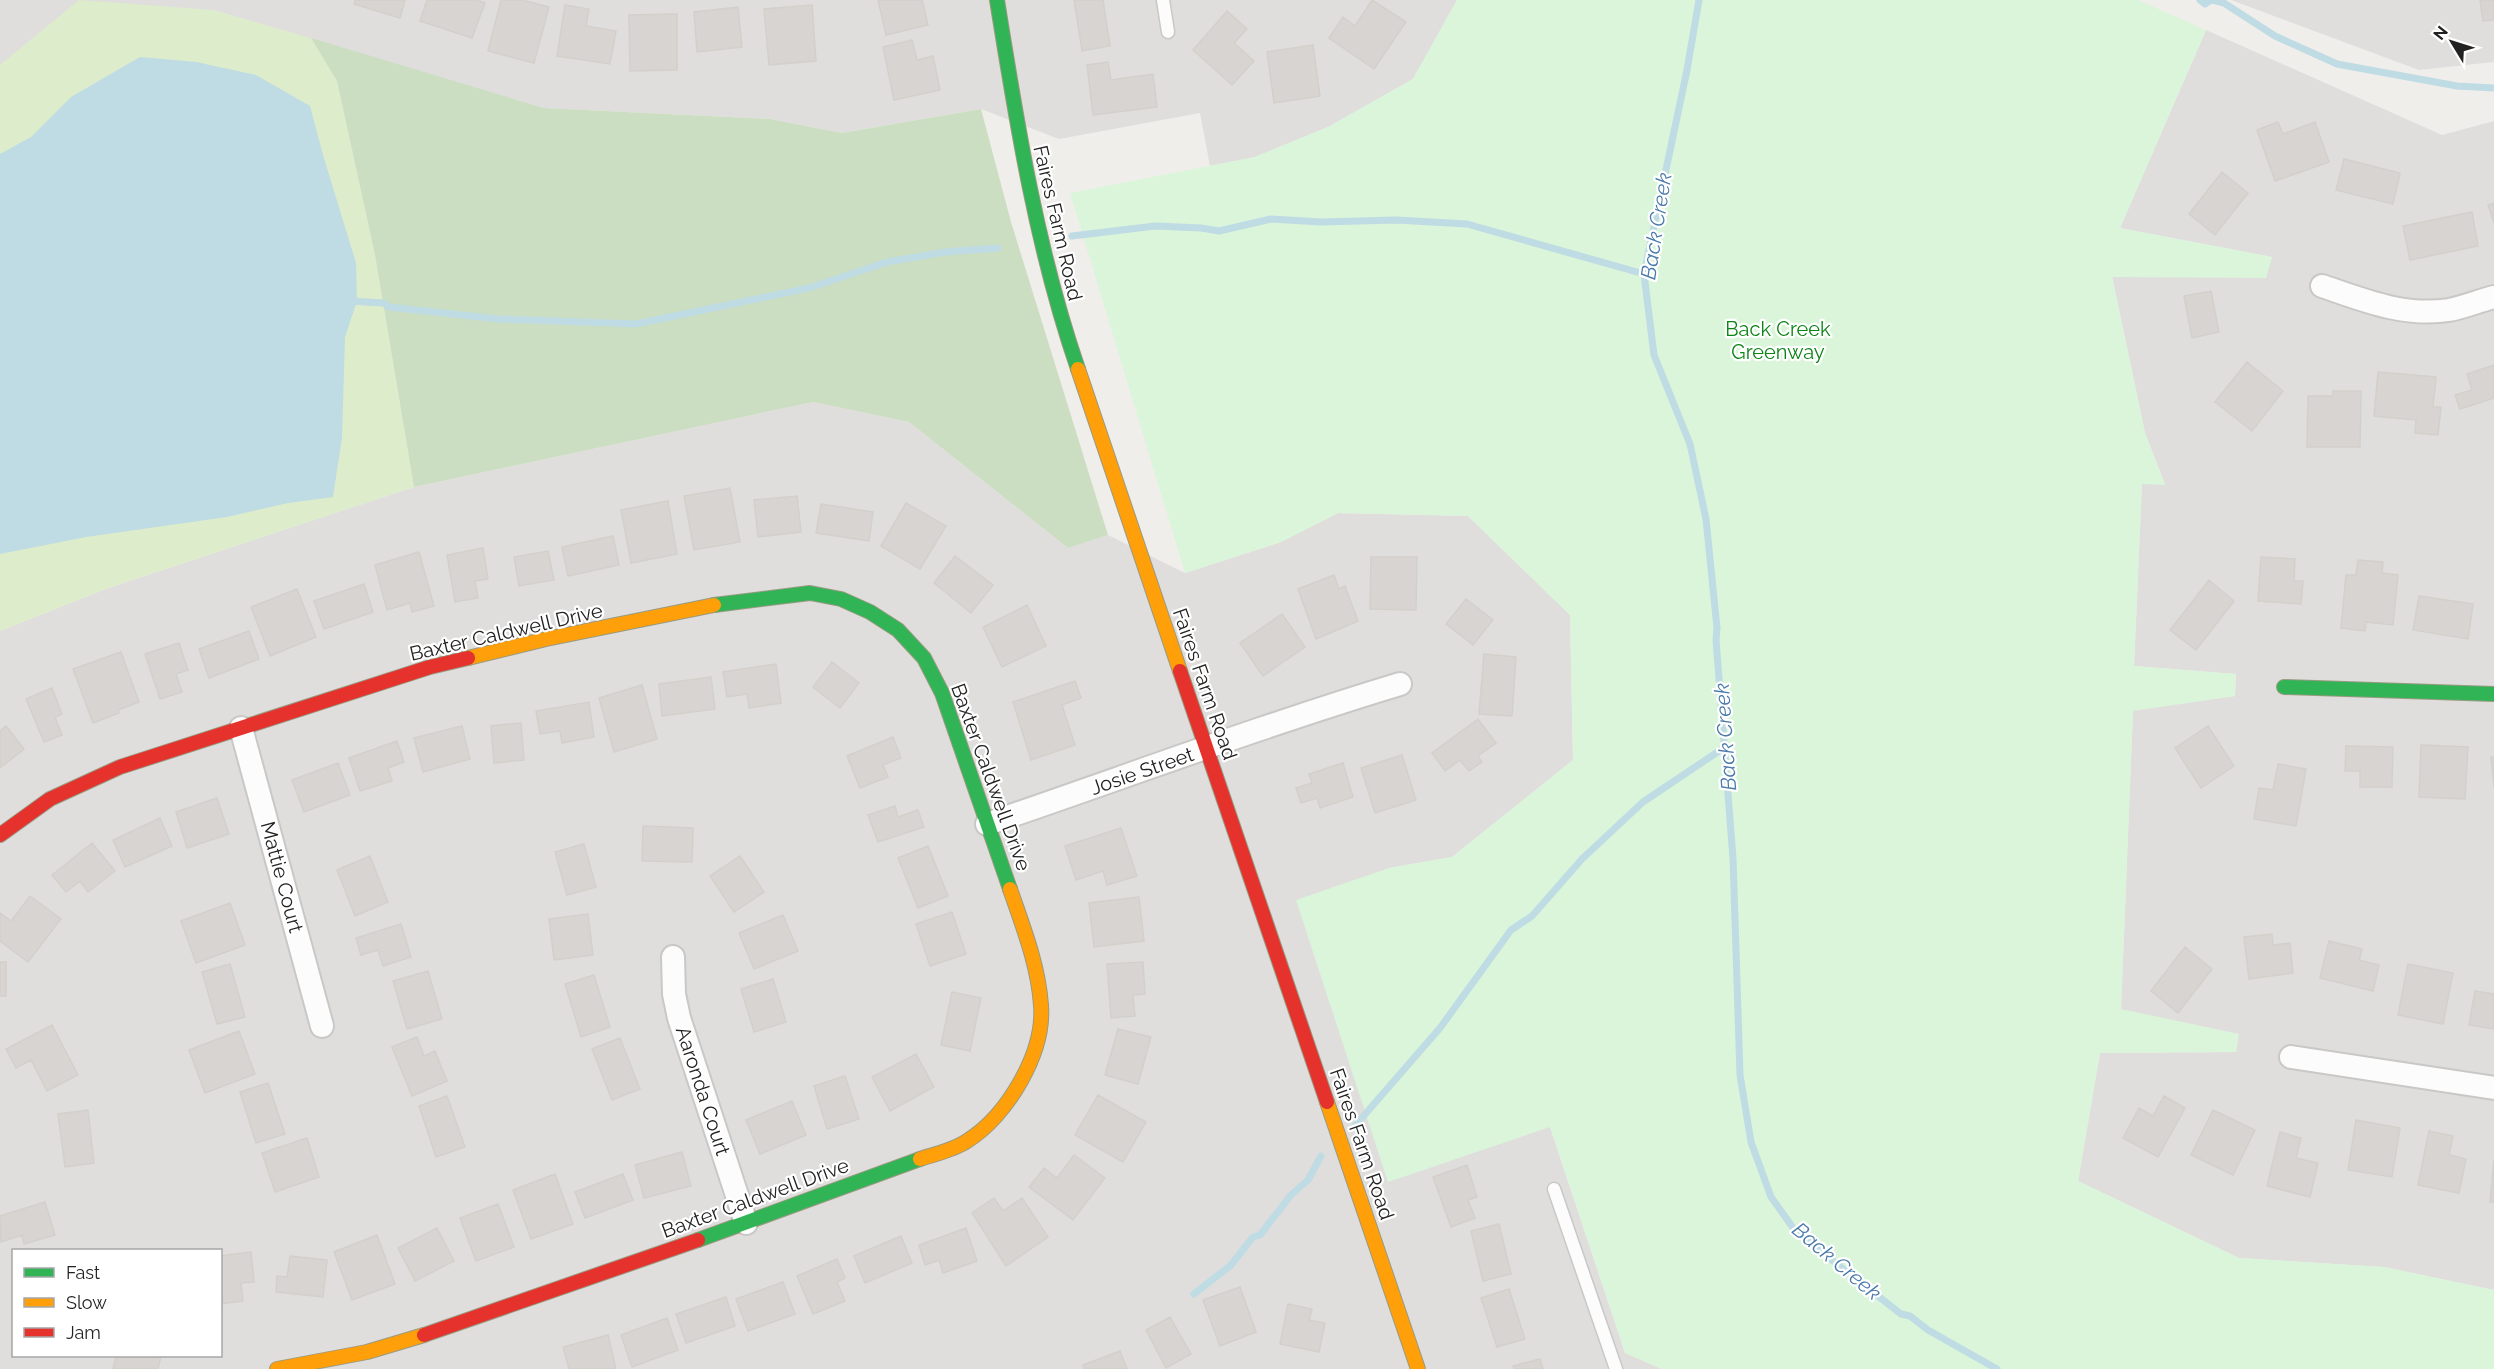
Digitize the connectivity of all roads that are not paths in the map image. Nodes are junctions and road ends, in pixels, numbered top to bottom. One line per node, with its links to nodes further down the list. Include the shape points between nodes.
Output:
1 (997, 0): 10 (street, Faires Farm Road, via 1035,219 1057,308)
2 (1163, 0): 3 (lane)
3 (1168, 32)
4 (2322, 286): 5 (street, via 2390,308 2420,312 2450,310)
5 (2494, 297)
6 (1400, 684): 10 (street, Josie Street, via 1303,713)
7 (2284, 687): 8 (street)
8 (2494, 694)
9 (241, 728): 11 (street, Baxter Caldwell Drive, via 430,667 534,642 721,604 810,593 841,598 870,612 898,630 924,658 942,693); 12 (street, Baxter Caldwell Drive, via 120,767 50,799); 14 (street, Mattie Court)
10 (1207, 749): 11 (street, Josie Street); 20 (street, Faires Farm Road)
11 (987, 824): 18 (street, Baxter Caldwell Drive, via 1033,957 1041,1006 1033,1053 1012,1097 966,1142)
12 (0, 834)
13 (673, 957): 18 (street, Aaronda Court, via 679,1018)
14 (322, 1026)
15 (2291, 1057): 16 (street)
16 (2494, 1088)
17 (1554, 1189): 21 (lane)
18 (746, 1223): 19 (street, Baxter Caldwell Drive, via 414,1339)
19 (277, 1369)
20 (1418, 1369)
21 (1616, 1369)

